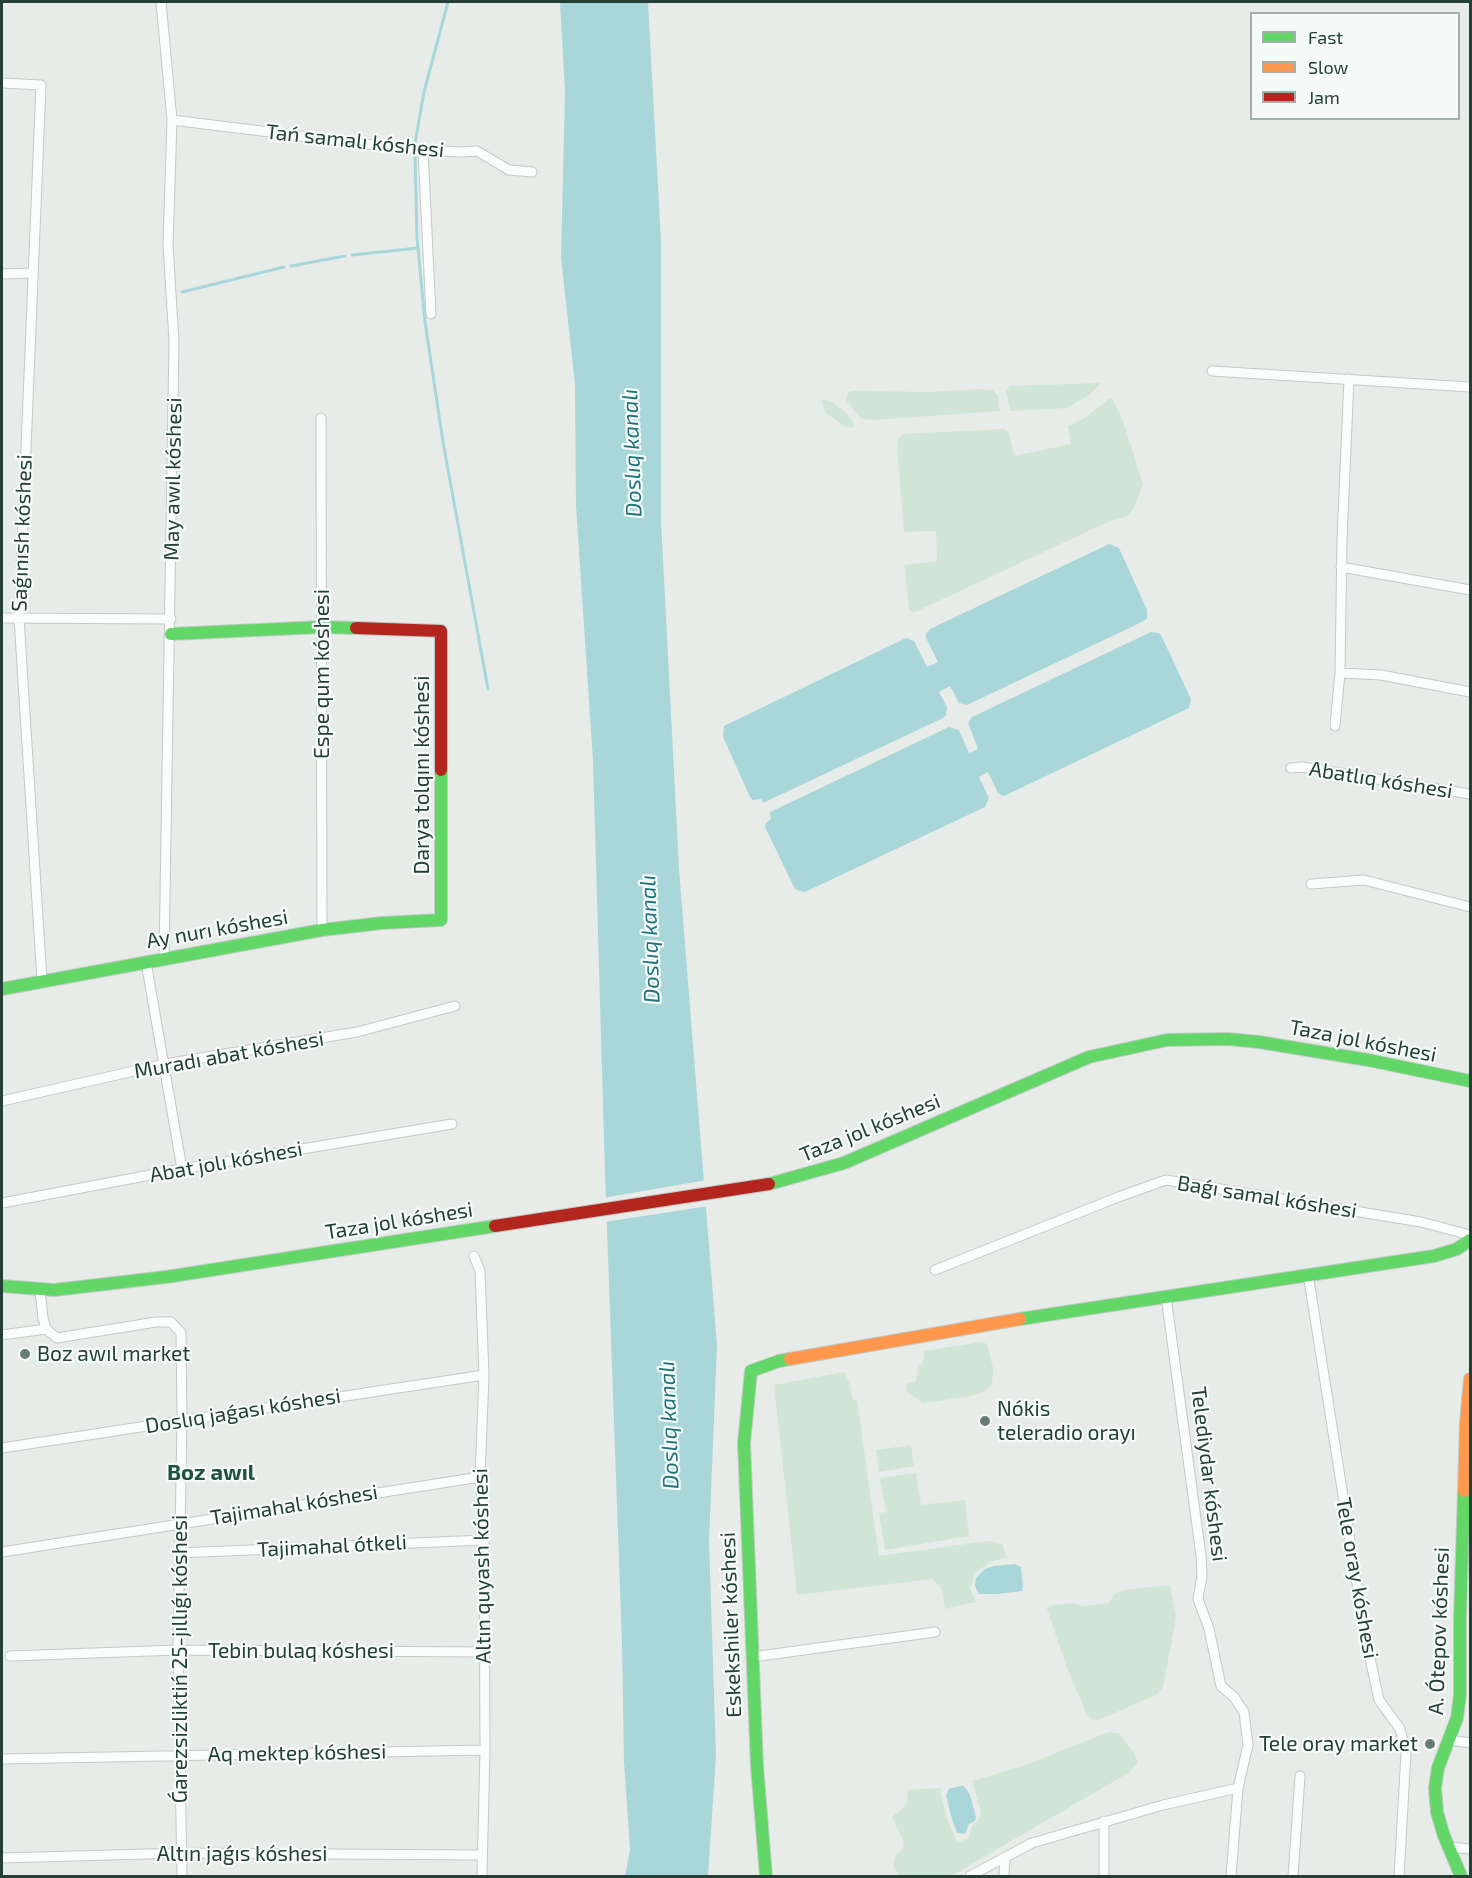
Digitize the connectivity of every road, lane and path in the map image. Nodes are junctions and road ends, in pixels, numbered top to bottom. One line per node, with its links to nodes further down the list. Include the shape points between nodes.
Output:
1 (161, 2): 3 (street, May awıl kóshesi)
2 (2, 83): 6 (street, Saǵınısh kóshesi, via 41,85)
3 (172, 120): 4 (street, Tań samalı kóshesi); 17 (street, May awıl kóshesi, via 168,245 174,341)
4 (423, 150): 5 (street, Tań samalı kóshesi, via 477,150 509,170); 8 (street)
5 (532, 172)
6 (33, 273): 7 (street); 16 (street, Saǵınısh kóshesi)
7 (2, 274)
8 (432, 314)
9 (1212, 371): 10 (street)
10 (1349, 379): 11 (street); 13 (street)
11 (1470, 387)
12 (321, 418): 18 (street, Espe qum kóshesi)
13 (1341, 567): 14 (street); 20 (street)
14 (1470, 590)
15 (2, 618): 16 (street)
16 (19, 618): 17 (street); 31 (street, Saǵınısh kóshesi)
17 (171, 619): 19 (street, May awıl kóshesi)
18 (322, 627): 19 (street); 27 (street, Darya tolqını kóshesi, via 441,631); 28 (street, Espe qum kóshesi)
19 (171, 634): 29 (street, May awıl kóshesi)
20 (1340, 673): 21 (street, via 1381,675); 22 (street)
21 (1470, 692)
22 (1335, 726)
23 (1291, 768): 24 (street, Abatlıq kóshesi)
24 (1470, 794)
25 (1311, 884): 26 (street, via 1364,880)
26 (1470, 907)
27 (441, 920): 28 (street, Ay nurı kóshesi)
28 (322, 930): 29 (street, Ay nurı kóshesi)
29 (164, 958): 30 (street, Ay nurı kóshesi)
30 (146, 962): 31 (street, Ay nurı kóshesi); 34 (street)
31 (42, 981): 32 (street, Ay nurı kóshesi)
32 (2, 989)
33 (455, 1006): 34 (street, Muradı abat kóshesi, via 357,1032)
34 (165, 1064): 36 (street, Muradı abat kóshesi); 38 (street)
35 (1470, 1081): 46 (street, Taza jol kóshesi, via 1259,1042 1167,1040 1089,1058 844,1163 770,1184 166,1277)
36 (2, 1101)
37 (452, 1124): 38 (street, Abat jolı kóshesi)
38 (182, 1169): 39 (street, Abat jolı kóshesi)
39 (2, 1203)
40 (1470, 1235): 43 (street, Baǵı samal kóshesi, via 1411,1221 1166,1180)
41 (1470, 1240): 44 (street, via 1457,1250 1434,1256)
42 (474, 1256): 50 (street, Altın quyash kóshesi, via 480,1271)
43 (935, 1270)
44 (1308, 1274): 47 (street); 88 (street, Tele oray kóshesi, via 1365,1635 1379,1700 1400,1729 1406,1753)
45 (2, 1286): 46 (street, Taza jol kóshesi)
46 (40, 1289): 48 (street)
47 (1166, 1296): 65 (street, Eskekshiler kóshesi, via 779,1361 751,1371 744,1443); 72 (street, Telediydar kóshesi, via 1201,1556 1198,1599 1221,1686 1244,1712 1248,1745)
48 (46, 1329): 49 (street); 52 (street, Ǵarezsizliktiń 25-jıllıǵı kóshesi, via 57,1338 171,1322 181,1333)
49 (2, 1335)
50 (484, 1375): 52 (street, Doslıq jaǵası kóshesi); 55 (street, Altın quyash kóshesi)
51 (1470, 1379): 54 (street, A. Ótepov kóshesi)
52 (182, 1420): 53 (street, Doslıq jaǵası kóshesi); 56 (street, Ǵarezsizliktiń 25-jıllıǵı kóshesi)
53 (2, 1448)
54 (1468, 1464): 60 (street, A. Ótepov kóshesi)
55 (480, 1477): 56 (street, Tajimahal kóshesi); 57 (street, Altın quyash kóshesi)
56 (179, 1523): 58 (street, Tajimahal kóshesi); 59 (street, Ǵarezsizliktiń 25-jıllıǵı kóshesi)
57 (484, 1540): 59 (street, Tajimahal ótkeli); 63 (street, Altın quyash kóshesi)
58 (2, 1552)
59 (179, 1553): 62 (street, Ǵarezsizliktiń 25-jıllıǵı kóshesi)
60 (1465, 1617): 66 (street, A. Ótepov kóshesi, via 1457,1718)
61 (935, 1632): 65 (street)
62 (178, 1650): 63 (street, Tebin bulaq kóshesi); 64 (street, Tebin bulaq kóshesi); 69 (street, Ǵarezsizliktiń 25-jıllıǵı kóshesi)
63 (484, 1652): 68 (street, Altın quyash kóshesi)
64 (10, 1656)
65 (752, 1657): 82 (street, Eskekshiler kóshesi)
66 (1449, 1740): 67 (street); 74 (street, A. Ótepov kóshesi, via 1435,1788 1437,1812)
67 (1470, 1743)
68 (485, 1750): 69 (street, Aq mektep kóshesi); 77 (street, Altın quyash kóshesi)
69 (181, 1755): 70 (street, Aq mektep kóshesi); 76 (street, Ǵarezsizliktiń 25-jıllıǵı kóshesi)
70 (2, 1759)
71 (1300, 1776): 87 (street)
72 (1238, 1788): 73 (street); 86 (street, Telediydar kóshesi)
73 (1104, 1821): 79 (street, via 1032,1843); 85 (street)
74 (1449, 1847): 75 (street); 89 (street, A. Ótepov kóshesi)
75 (1470, 1849)
76 (182, 1853): 77 (street, Altın jaǵıs kóshesi); 78 (street, Altın jaǵıs kóshesi); 80 (street, Ǵarezsizliktiń 25-jıllıǵı kóshesi)
77 (482, 1855): 81 (street, Altın quyash kóshesi)
78 (2, 1858)
79 (1005, 1859): 83 (street); 84 (street)
80 (182, 1876)
81 (482, 1876)
82 (766, 1876)
83 (970, 1876)
84 (1004, 1876)
85 (1104, 1876)
86 (1231, 1876)
87 (1293, 1876)
88 (1399, 1876)
89 (1461, 1876)

